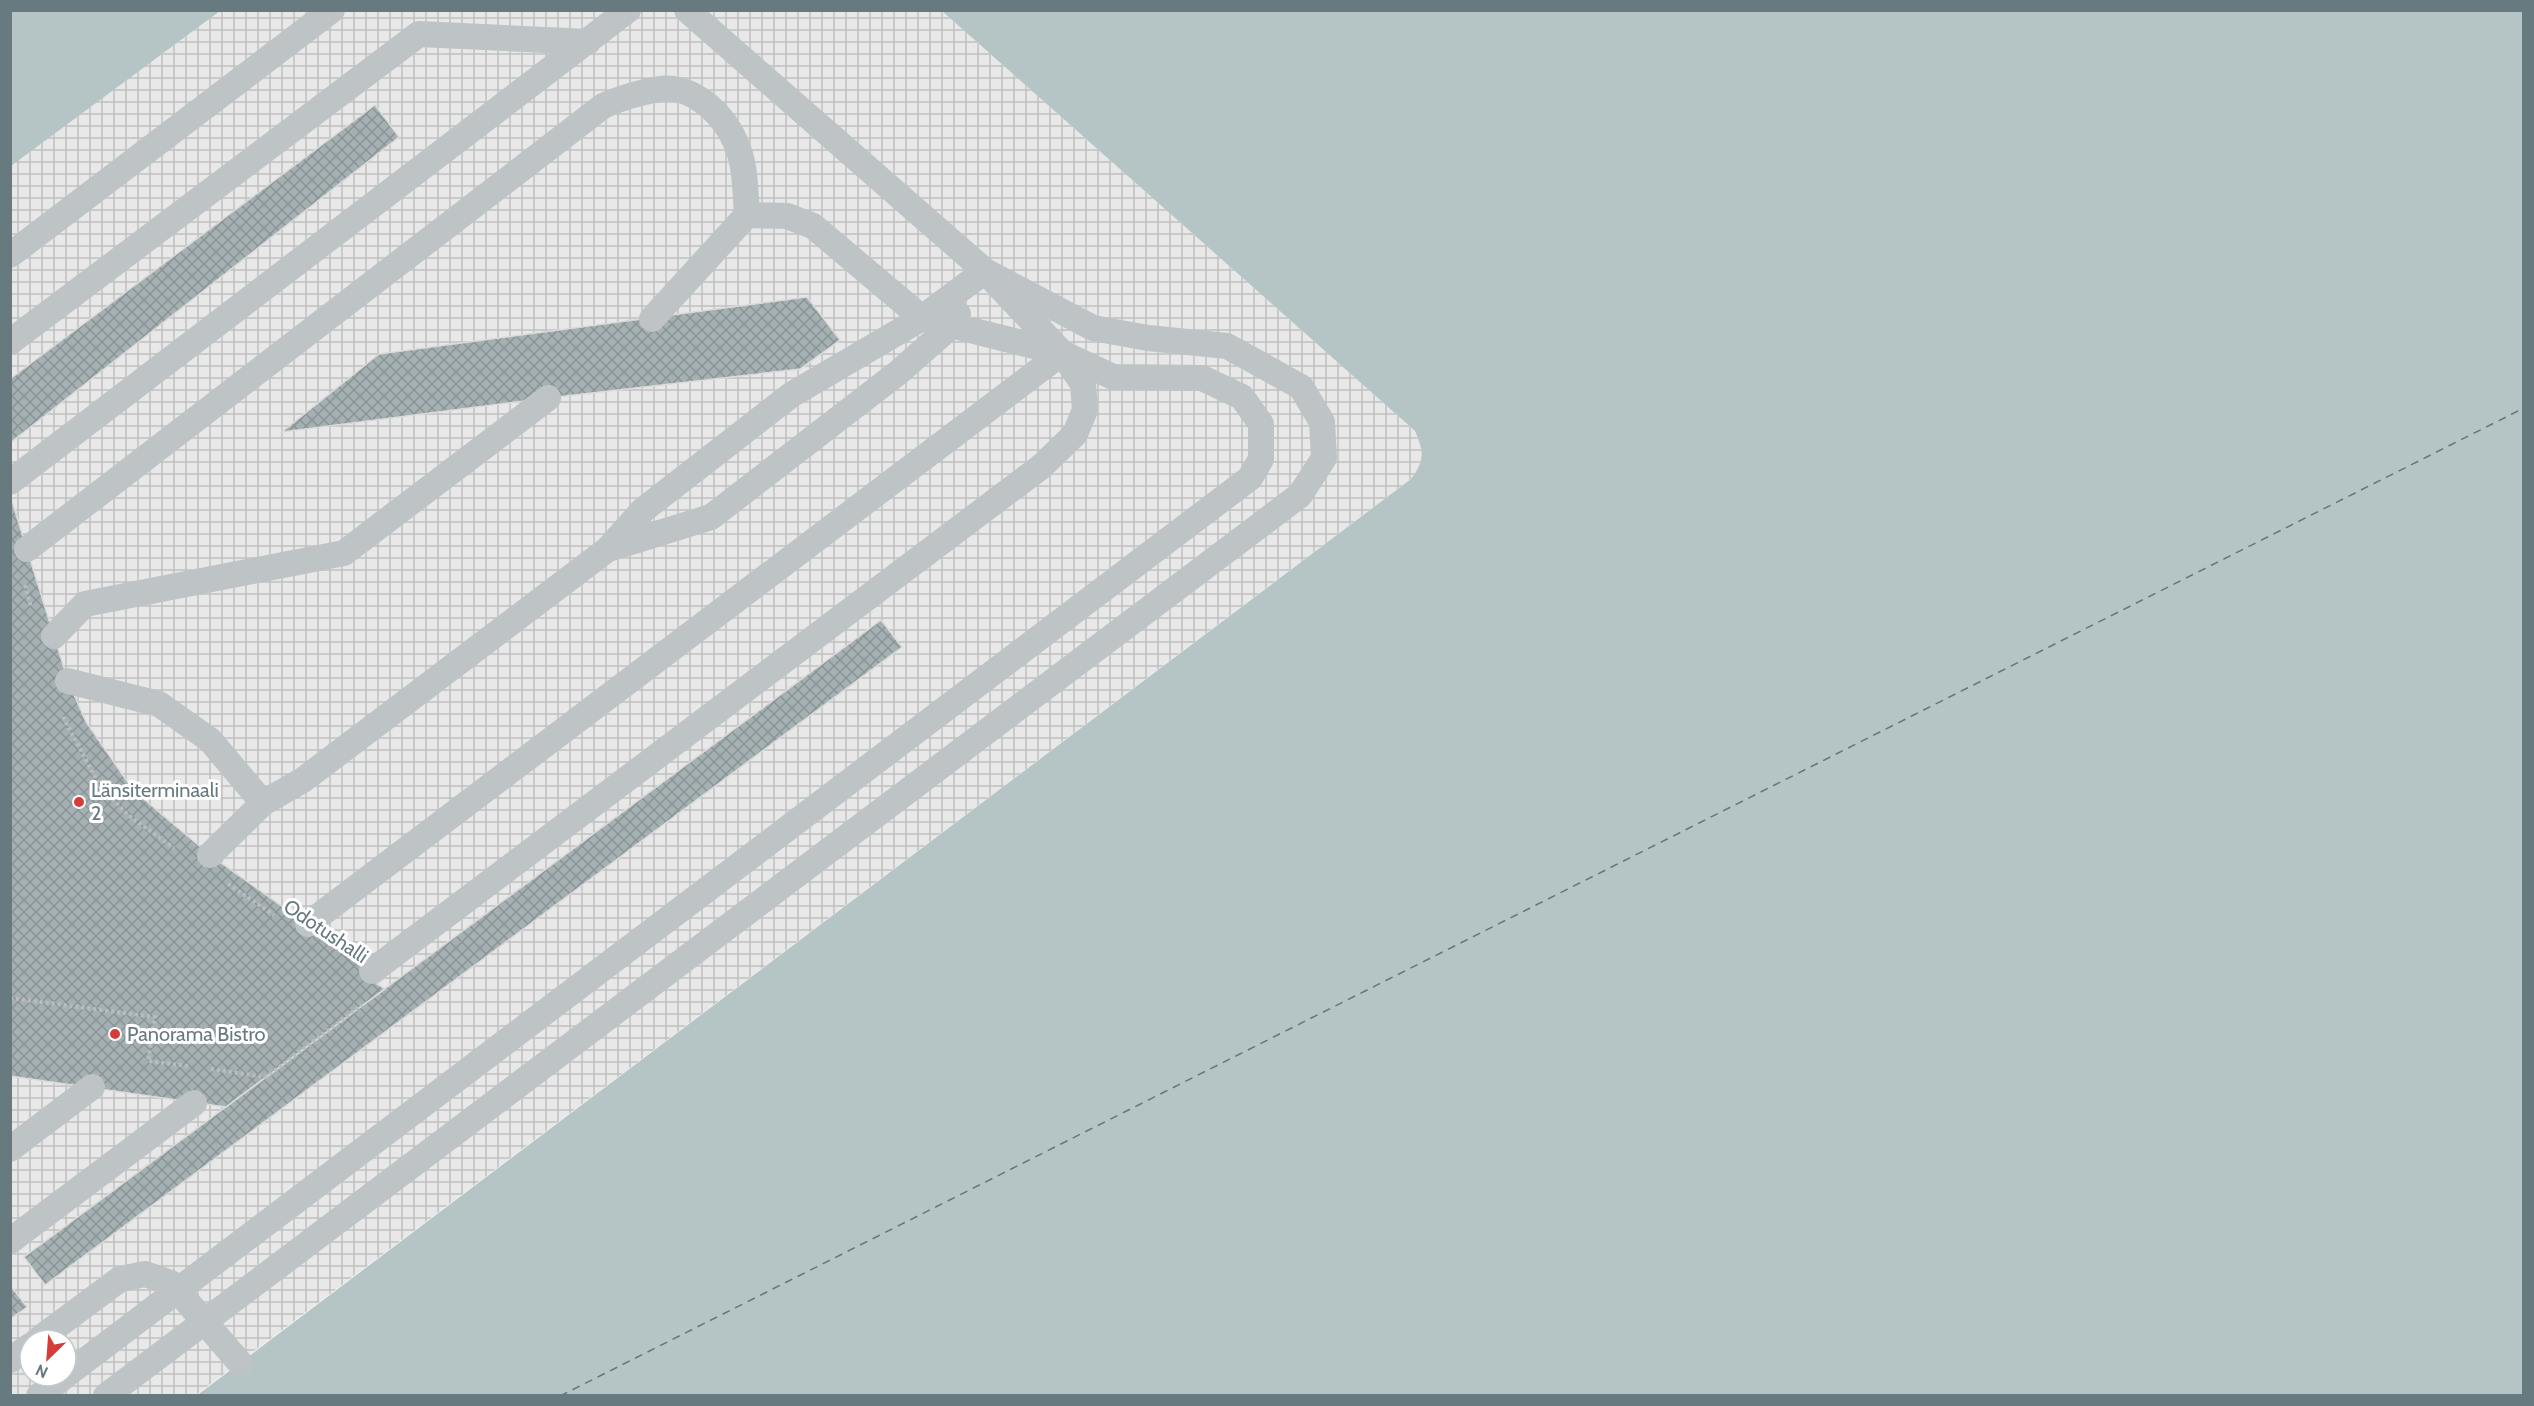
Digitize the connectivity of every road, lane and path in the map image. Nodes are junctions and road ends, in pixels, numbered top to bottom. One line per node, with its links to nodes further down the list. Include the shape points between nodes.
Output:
1 (332, 10): 6 (lane)
2 (628, 10): 4 (lane)
3 (687, 10): 7 (lane)
4 (588, 42): 11 (lane, via 418,34); 14 (lane)
5 (747, 214): 8 (lane, via 787,216 813,225); 9 (lane); 15 (lane, via 743,169 736,143 723,120 699,99 673,89 623,96 603,106)
6 (10, 255)
7 (985, 271): 8 (lane); 10 (lane); 12 (lane); 40 (lane, via 1093,328 1227,346 1301,387 1322,422 1324,459 1300,495)
8 (922, 318): 10 (lane); 16 (lane, via 791,395 643,510)
9 (652, 319)
10 (951, 326): 12 (lane); 16 (lane, via 711,518)
11 (10, 342)
12 (1062, 353): 27 (lane); 28 (lane, via 1083,384 1085,410 1075,434 1042,466); 39 (lane, via 1113,377 1202,378 1242,397 1261,424 1261,459 1250,478)
13 (548, 398): 19 (lane, via 344,553 85,604)
14 (10, 482)
15 (27, 549)
16 (608, 549): 22 (lane, via 303,780)
17 (23, 579): 18 (path)
18 (32, 612)
19 (54, 636)
20 (68, 681): 22 (lane, via 159,704 210,740)
21 (60, 711): 23 (path, via 100,786 128,815)
22 (262, 803): 24 (lane)
23 (177, 850)
24 (210, 855)
25 (225, 882): 26 (path, Odotushalli)
26 (282, 920)
27 (308, 924)
28 (372, 971)
29 (10, 998): 31 (path, via 155,1017 148,1061)
30 (367, 1002): 32 (path, via 266,1077)
31 (195, 1067)
32 (207, 1069)
33 (92, 1088): 35 (lane)
34 (195, 1103): 36 (lane)
35 (10, 1149)
36 (10, 1241)
37 (54, 1328): 38 (lane, bridge, via 120,1279 144,1274 171,1283)
38 (240, 1363)
39 (78, 1366)
40 (106, 1395)

